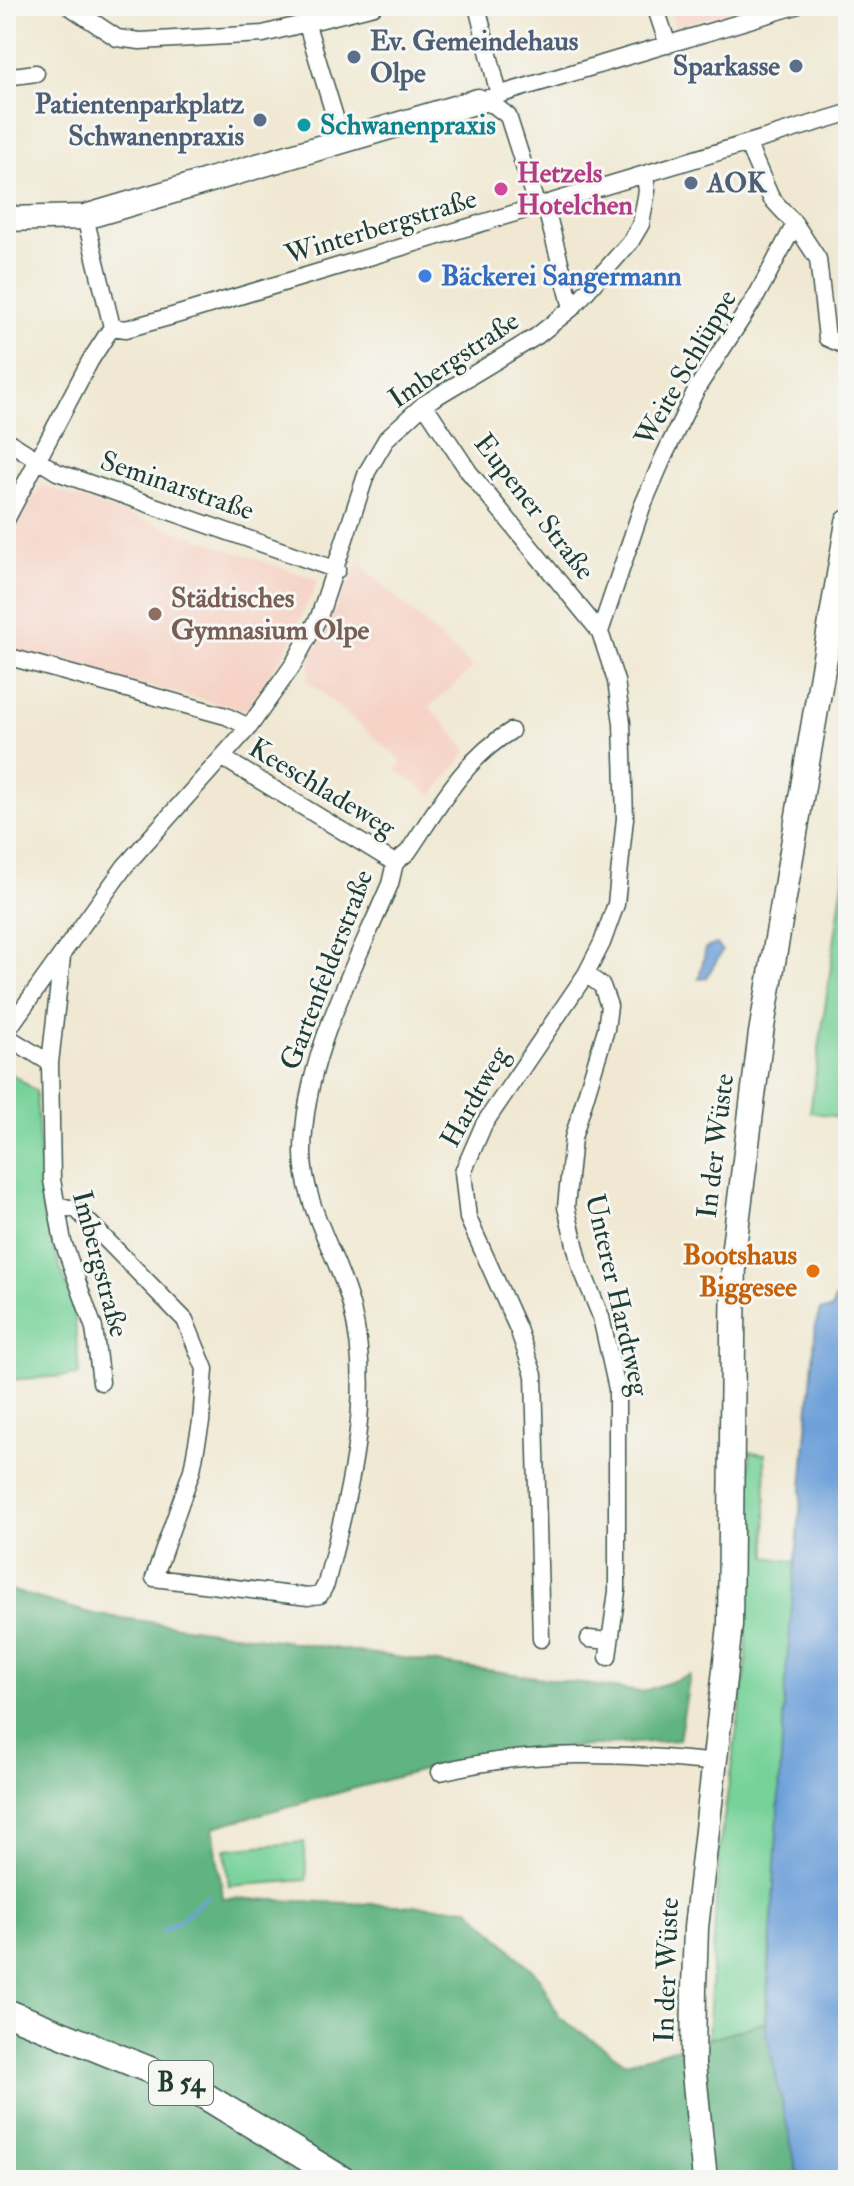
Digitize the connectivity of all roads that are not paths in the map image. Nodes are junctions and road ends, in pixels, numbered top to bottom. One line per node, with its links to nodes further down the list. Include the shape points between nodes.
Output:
1 (69, 6): 7 (street, via 117,38 140,41 263,34)
2 (374, 6): 7 (street)
3 (477, 6): 12 (street)
4 (655, 6): 8 (street)
5 (796, 6): 6 (street)
6 (770, 10): 8 (street)
7 (307, 25): 15 (street)
8 (668, 45): 11 (street)
9 (36, 73): 10 (street)
10 (6, 77)
11 (522, 88): 12 (street); 14 (street)
12 (489, 98): 14 (street); 15 (main road)
13 (848, 113): 16 (street, Winterbergstraße)
14 (508, 116): 18 (street)
15 (342, 140): 19 (main road)
16 (748, 145): 17 (street, Winterbergstraße); 21 (street, via 771,198)
17 (645, 175): 18 (street, Winterbergstraße); 22 (street, Imbergstraße, via 641,224)
18 (541, 206): 22 (street); 23 (street, Winterbergstraße, via 126,329)
19 (85, 217): 20 (main road); 23 (street)
20 (6, 219)
21 (795, 224): 24 (street, via 818,259 827,338); 31 (street, Weite Schlüppe, via 697,388 664,456 642,507)
22 (572, 308): 25 (street, Imbergstraße, via 537,336)
23 (112, 327): 27 (street)
24 (848, 347)
25 (424, 404): 30 (street, Imbergstraße, via 387,438 367,472); 31 (street, Eupener Straße, via 469,472)
26 (6, 440): 27 (street, Seminarstraße)
27 (40, 458): 28 (street); 30 (street, Seminarstraße, via 57,472)
28 (6, 520)
29 (847, 535): 45 (main road, In der Wüste, via 740,1179 731,1316 730,1625)
30 (337, 570): 33 (street, Imbergstraße, via 303,647)
31 (603, 636): 38 (street, Hardtweg, via 622,723 625,818 616,904)
32 (6, 656): 33 (street, via 226,716)
33 (249, 727): 35 (street, Imbergstraße)
34 (511, 731): 36 (street, Gartenfelderstraße, via 486,746 468,766)
35 (223, 758): 36 (street, Keeschladeweg); 37 (street, Imbergstraße, via 125,866)
36 (395, 863): 41 (street, Gartenfelderstraße, via 313,1074 304,1125 309,1188 351,1305 362,1377 348,1497 320,1595 154,1578 192,1470 205,1369 185,1320 77,1210)
37 (62, 957): 39 (street, Imbergstraße); 40 (street, Imbergstraße)
38 (586, 974): 43 (street, Hardtweg, via 484,1124 463,1172 468,1218 534,1375); 44 (street, Unterer Hardtweg, via 602,986 609,1006 573,1138 566,1207 580,1265 601,1317 617,1389 617,1591 609,1649)
39 (6, 1034): 40 (street, Imbergstraße)
40 (50, 1063): 41 (street, Imbergstraße)
41 (57, 1205): 42 (street, Imbergstraße, via 63,1242 94,1328)
42 (101, 1382)
43 (541, 1639)
44 (589, 1639)
45 (716, 1763): 46 (street, via 630,1754 566,1755 518,1757); 49 (main road, In der Wüste, via 694,1988 693,2064)
46 (440, 1772)
47 (6, 2012): 48 (main road, B 54, via 187,2085)
48 (343, 2180)
49 (705, 2180)

